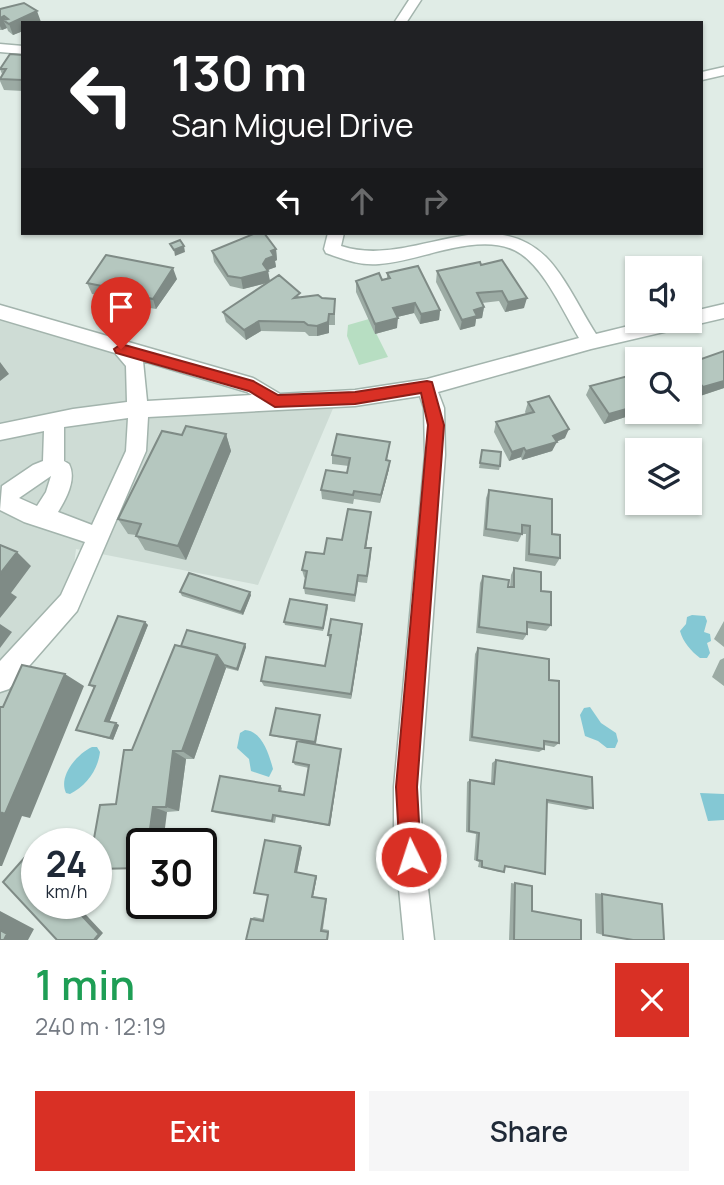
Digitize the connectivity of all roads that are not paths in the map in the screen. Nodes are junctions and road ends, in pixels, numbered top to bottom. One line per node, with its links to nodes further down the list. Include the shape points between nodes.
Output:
1 (415, 0): 2 (street)
2 (401, 21)
3 (0, 48): 4 (street)
4 (21, 50)
5 (724, 71): 6 (street)
6 (703, 76)
7 (334, 241): 12 (street, via 361,259 491,237 510,243 536,254)
8 (724, 310): 10 (street)
9 (0, 312): 13 (street)
10 (702, 316)
11 (628, 333): 12 (street)
12 (591, 342): 14 (street)
13 (121, 349): 15 (street, via 253,386); 16 (street, via 135,364)
14 (427, 387): 15 (street, via 355,398); 23 (street, via 434,408 435,445 407,787)
15 (275, 401): 16 (street)
16 (139, 409): 17 (street); 21 (street, via 136,452)
17 (54, 421): 18 (street); 19 (street)
18 (0, 432)
19 (53, 466): 20 (street, via 62,470 61,484); 20 (street, via 10,493 7,503)
20 (41, 516): 21 (street)
21 (98, 537): 22 (street, via 69,603)
22 (0, 680)
23 (419, 940)

